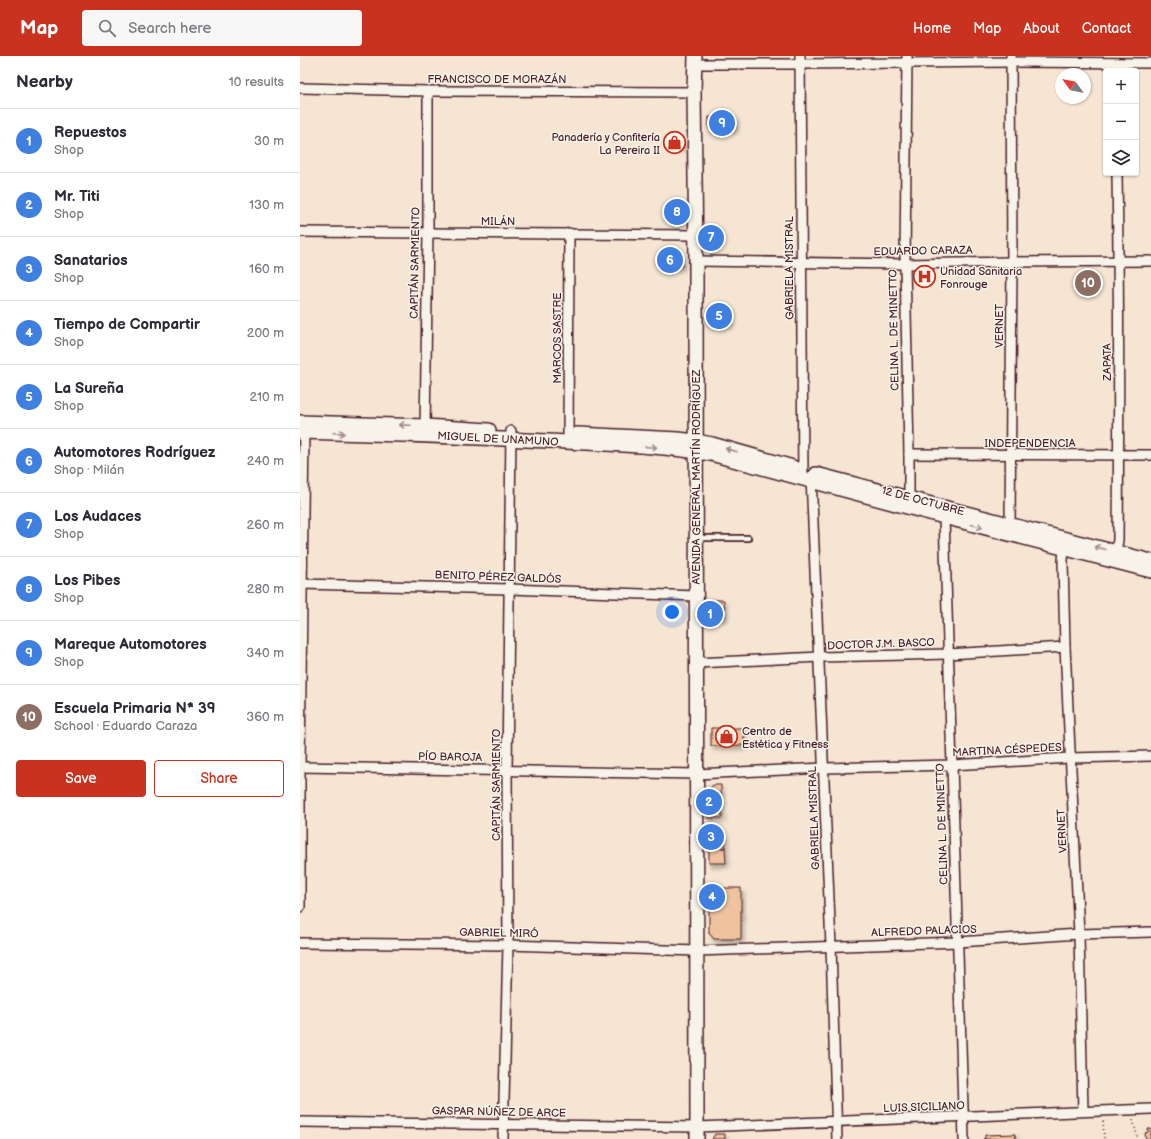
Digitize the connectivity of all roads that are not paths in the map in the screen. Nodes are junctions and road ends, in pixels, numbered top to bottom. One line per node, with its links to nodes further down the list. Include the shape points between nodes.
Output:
1 (907, 59): 2 (street); 4 (street); 20 (street, CELINA L. DE MINETTO)
2 (1011, 59): 5 (street); 18 (street, VERNET)
3 (695, 60): 4 (street); 9 (street, AVENIDA GENERAL MARTÍN RODRÍGUEZ)
4 (800, 60): 19 (street, GABRIELA MISTRAL)
5 (1116, 63): 6 (street)
6 (1151, 63)
7 (300, 88): 8 (street, FRANCISCO DE MORAZÁN)
8 (428, 91): 9 (street, FRANCISCO DE MORAZÁN); 12 (street, CAPITÁN SARMIENTO)
9 (694, 92): 14 (street, AVENIDA GENERAL MARTÍN RODRÍGUEZ)
10 (1117, 176): 16 (street, ZAPATA)
11 (300, 232): 12 (street, MILÁN)
12 (428, 232): 13 (street, MILÁN); 22 (street, CAPITÁN SARMIENTO)
13 (570, 233): 14 (street, MILÁN); 24 (street, MARCOS SASTRE)
14 (696, 235): 15 (street, AVENIDA GENERAL MARTÍN RODRÍGUEZ)
15 (696, 261): 19 (street, EDUARDO CARAZA); 25 (street, AVENIDA GENERAL MARTÍN RODRÍGUEZ)
16 (1118, 261): 17 (street, EDUARDO CARAZA); 18 (street, EDUARDO CARAZA); 28 (street, ZAPATA)
17 (1151, 261)
18 (1012, 262): 20 (street, EDUARDO CARAZA); 27 (street, VERNET)
19 (801, 263): 20 (street, EDUARDO CARAZA); 30 (street, GABRIELA MISTRAL)
20 (905, 264): 26 (street, CELINA L. DE MINETTO)
21 (302, 427): 22 (street, MIGUEL DE UNAMUNO); 40 (street)
22 (425, 431): 23 (street, MIGUEL DE UNAMUNO)
23 (510, 435): 24 (street, MIGUEL DE UNAMUNO); 41 (street, CAPITÁN SARMIENTO)
24 (568, 438): 25 (street, MIGUEL DE UNAMUNO, via 677,449)
25 (696, 446): 30 (street, 12 DE OCTUBRE, via 711,454); 34 (street, AVENIDA GENERAL MARTÍN RODRÍGUEZ)
26 (909, 454): 27 (street, INDEPENDENCIA); 31 (street, CELINA L. DE MINETTO)
27 (1010, 454): 28 (street, INDEPENDENCIA); 33 (street, VERNET)
28 (1119, 455): 29 (street, INDEPENDENCIA); 37 (street, ZAPATA)
29 (1151, 455)
30 (807, 476): 31 (street, 12 DE OCTUBRE); 45 (street, GABRIELA MISTRAL)
31 (906, 502): 32 (street, 12 DE OCTUBRE)
32 (945, 513): 33 (street, 12 DE OCTUBRE); 36 (street, 12 DE OCTUBRE, one-way to 36); 44 (street, CELINA L. DE MINETTO)
33 (1010, 524): 37 (street, 12 DE OCTUBRE, one-way to 33)
34 (696, 538): 35 (lane); 42 (street, AVENIDA GENERAL MARTÍN RODRÍGUEZ)
35 (748, 538)
36 (1064, 549): 39 (street, 12 DE OCTUBRE); 43 (street, VERNET)
37 (1116, 552): 38 (street, 12 DE OCTUBRE)
38 (1151, 561)
39 (1151, 571)
40 (301, 584): 41 (street, BENITO PÉREZ GALDÓS); 50 (street)
41 (509, 589): 42 (street, BENITO PÉREZ GALDÓS); 52 (street, CAPITÁN SARMIENTO)
42 (696, 596): 46 (street, AVENIDA GENERAL MARTÍN RODRÍGUEZ)
43 (1065, 647): 44 (street, DOCTOR J.M. BASCO); 48 (street, VERNET)
44 (948, 654): 45 (street, DOCTOR J.M. BASCO); 49 (street, CELINA L. DE MINETTO)
45 (820, 658): 46 (street, DOCTOR J.M. BASCO); 51 (street, GABRIELA MISTRAL)
46 (696, 663): 53 (street, AVENIDA GENERAL MARTÍN RODRÍGUEZ)
47 (1151, 756): 48 (street, MARTINA CÉSPEDES)
48 (1070, 758): 49 (street, MARTINA CÉSPEDES); 56 (street, VERNET)
49 (952, 765): 51 (street, MARTINA CÉSPEDES); 57 (street, CELINA L. DE MINETTO)
50 (300, 767): 52 (street, PÍO BAROJA); 54 (street)
51 (824, 768): 53 (street, MARTINA CÉSPEDES); 60 (street, GABRIELA MISTRAL)
52 (507, 770): 53 (street, PÍO BAROJA); 59 (street, CAPITÁN SARMIENTO)
53 (696, 774): 61 (street, AVENIDA GENERAL MARTÍN RODRÍGUEZ)
54 (300, 907)
55 (1151, 932): 56 (street, ALFREDO PALACIOS)
56 (1078, 934): 57 (street, ALFREDO PALACIOS); 63 (street, VERNET)
57 (958, 942): 60 (street, ALFREDO PALACIOS); 64 (street, CELINA L. DE MINETTO)
58 (300, 943): 59 (street, GABRIEL MIRÓ)
59 (508, 945): 61 (street, GABRIEL MIRÓ); 67 (street, CAPITÁN SARMIENTO)
60 (831, 946): 61 (street, ALFREDO PALACIOS); 66 (street, GABRIELA MISTRAL)
61 (697, 951): 68 (street, AVENIDA GENERAL MARTÍN RODRÍGUEZ)
62 (1151, 1109): 63 (street, LUIS SICILIANO)
63 (1082, 1111): 64 (street, LUIS SICILIANO)
64 (963, 1117): 66 (street, LUIS SICILIANO); 71 (street, CELINA L. DE MINETTO)
65 (300, 1122): 67 (street, GASPAR NÚÑEZ DE ARCE)
66 (836, 1122): 68 (street, LUIS SICILIANO); 70 (street, GABRIELA MISTRAL)
67 (504, 1124): 68 (street, GASPAR NÚÑEZ DE ARCE); 69 (street, CAPITÁN SARMIENTO)
68 (697, 1133)
69 (504, 1139)
70 (837, 1139)
71 (964, 1139)

